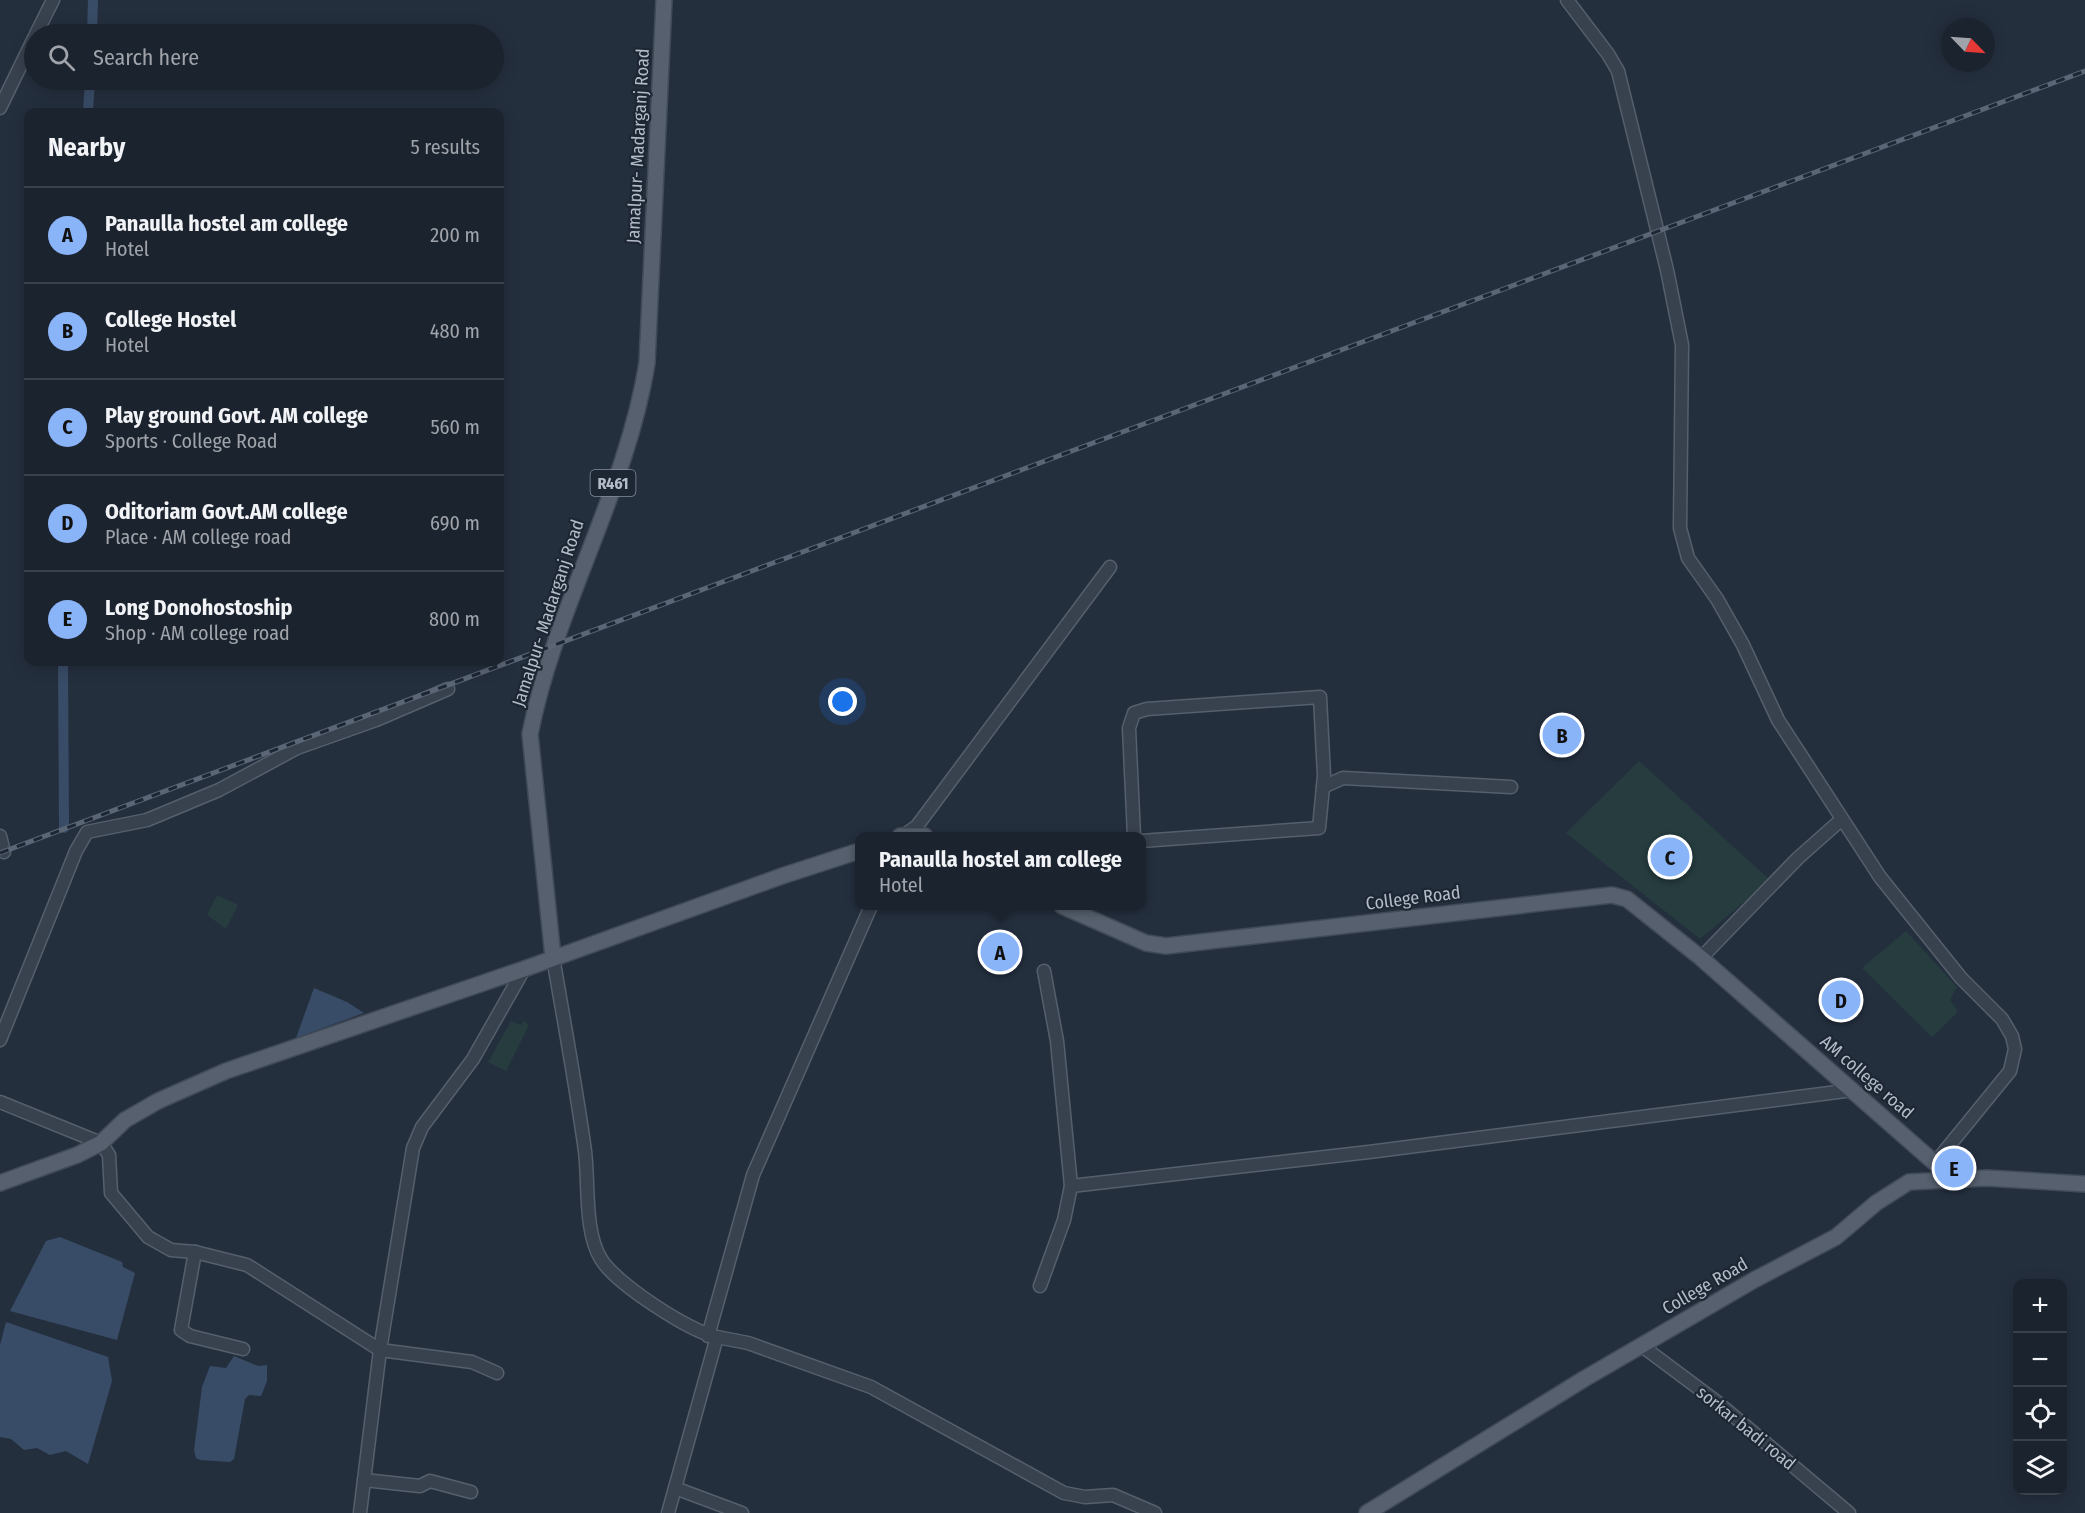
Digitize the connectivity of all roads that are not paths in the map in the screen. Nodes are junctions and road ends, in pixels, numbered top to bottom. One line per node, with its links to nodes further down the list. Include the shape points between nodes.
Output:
1 (53, 0): 4 (street)
2 (664, 0): 22 (main road, Jamalpur- Madarganj Road / R461, via 647,363 640,408 565,617 530,734)
3 (1566, 0): 13 (street, via 1617,71 1667,270 1682,345 1683,544 1743,645 1778,720)
4 (41, 24)
5 (24, 59): 6 (street)
6 (0, 108)
7 (1110, 567): 14 (street, via 917,826)
8 (448, 689): 26 (street, via 297,748 219,790 147,820 87,832)
9 (1323, 765): 10 (street); 11 (street); 15 (street, via 1320,697 1134,713 1129,728)
10 (1342, 778): 11 (street); 12 (street)
11 (1323, 787): 17 (street, via 1319,828)
12 (1511, 787)
13 (1842, 819): 23 (street, via 1798,858); 30 (street, via 1909,916 2002,1019 2012,1036 2015,1049 2010,1071)
14 (908, 832)
15 (1134, 832)
16 (0, 836): 18 (street)
17 (1146, 841)
18 (4, 852)
19 (855, 852): 22 (main road)
20 (869, 910): 37 (street, via 753,1175)
21 (1076, 910): 23 (main road, College Road, via 1146,943 1166,946 1612,895 1627,899)
22 (554, 957): 24 (main road); 37 (street, via 585,1152 592,1238 601,1259 630,1288)
23 (1701, 958): 27 (main road, AM college road)
24 (524, 969): 29 (main road, via 226,1071 125,1120); 40 (street, via 473,1059 422,1127 412,1148)
25 (1044, 971): 34 (street, via 1057,1041)
26 (0, 1040)
27 (1853, 1090): 30 (main road, AM college road); 34 (street)
28 (0, 1102): 29 (street)
29 (101, 1143): 32 (main road); 35 (street, via 109,1155 111,1193 123,1209 148,1237 171,1250)
30 (1935, 1163): 31 (main road, AM college road)
31 (1952, 1178): 33 (main road, College Road); 38 (main road, College Road, via 1909,1182 1876,1203 1836,1237)
32 (0, 1183)
33 (2085, 1184)
34 (1071, 1186): 36 (street, via 1064,1220)
35 (195, 1252): 39 (street, via 181,1330 190,1336); 40 (street, via 247,1265)
36 (1040, 1286)
37 (712, 1336): 43 (street); 48 (street, via 748,1343 871,1387 1064,1492 1085,1497 1113,1495)
38 (1642, 1346): 49 (main road, College Road); 50 (street, sorkar badi road, via 1717,1402)
39 (243, 1349)
40 (380, 1350): 41 (street, via 472,1362); 42 (street)
41 (497, 1373)
42 (364, 1480): 44 (street, via 420,1486 430,1481); 45 (street)
43 (675, 1488): 46 (street); 47 (street)
44 (471, 1492)
45 (360, 1513)
46 (668, 1513)
47 (742, 1513)
48 (1155, 1513)
49 (1367, 1513)
50 (1849, 1513)

